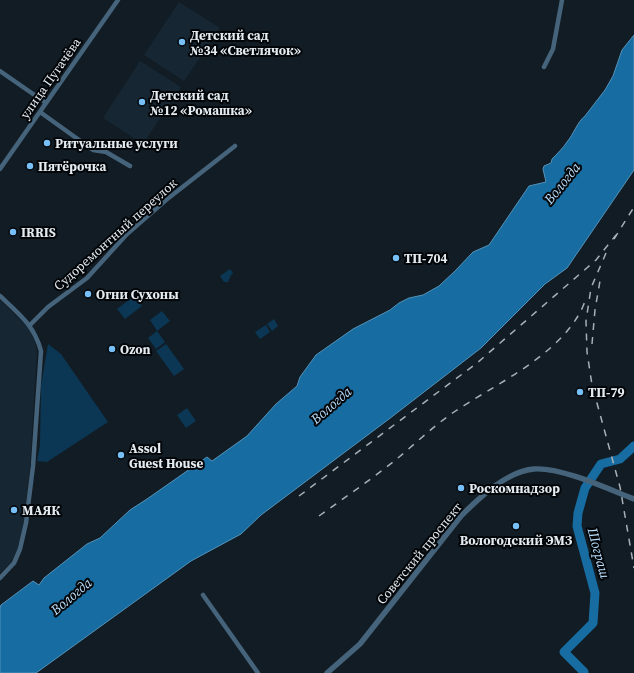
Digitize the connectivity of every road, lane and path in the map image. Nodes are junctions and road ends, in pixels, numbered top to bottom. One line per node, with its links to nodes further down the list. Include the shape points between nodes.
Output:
1 (118, 0): 5 (street, улица Пугачёва)
2 (562, 0): 3 (street, via 553,49)
3 (544, 67)
4 (0, 71): 5 (street)
5 (46, 103): 6 (street, улица Пугачёва)
6 (40, 112): 8 (street, via 93,150 106,152); 9 (street, улица Пугачёва)
7 (235, 146): 11 (street, Судоремонтный переулок, via 127,234 87,278 48,307)
8 (130, 166)
9 (0, 169)
10 (0, 296): 11 (street)
11 (30, 325): 13 (street, via 41,351 32,480 20,549 14,564)
12 (634, 499): 16 (street, Советский проспект, via 551,470 533,469 510,477 477,500 456,522 360,644)
13 (0, 578)
14 (202, 595): 15 (street)
15 (258, 673)
16 (327, 673)

